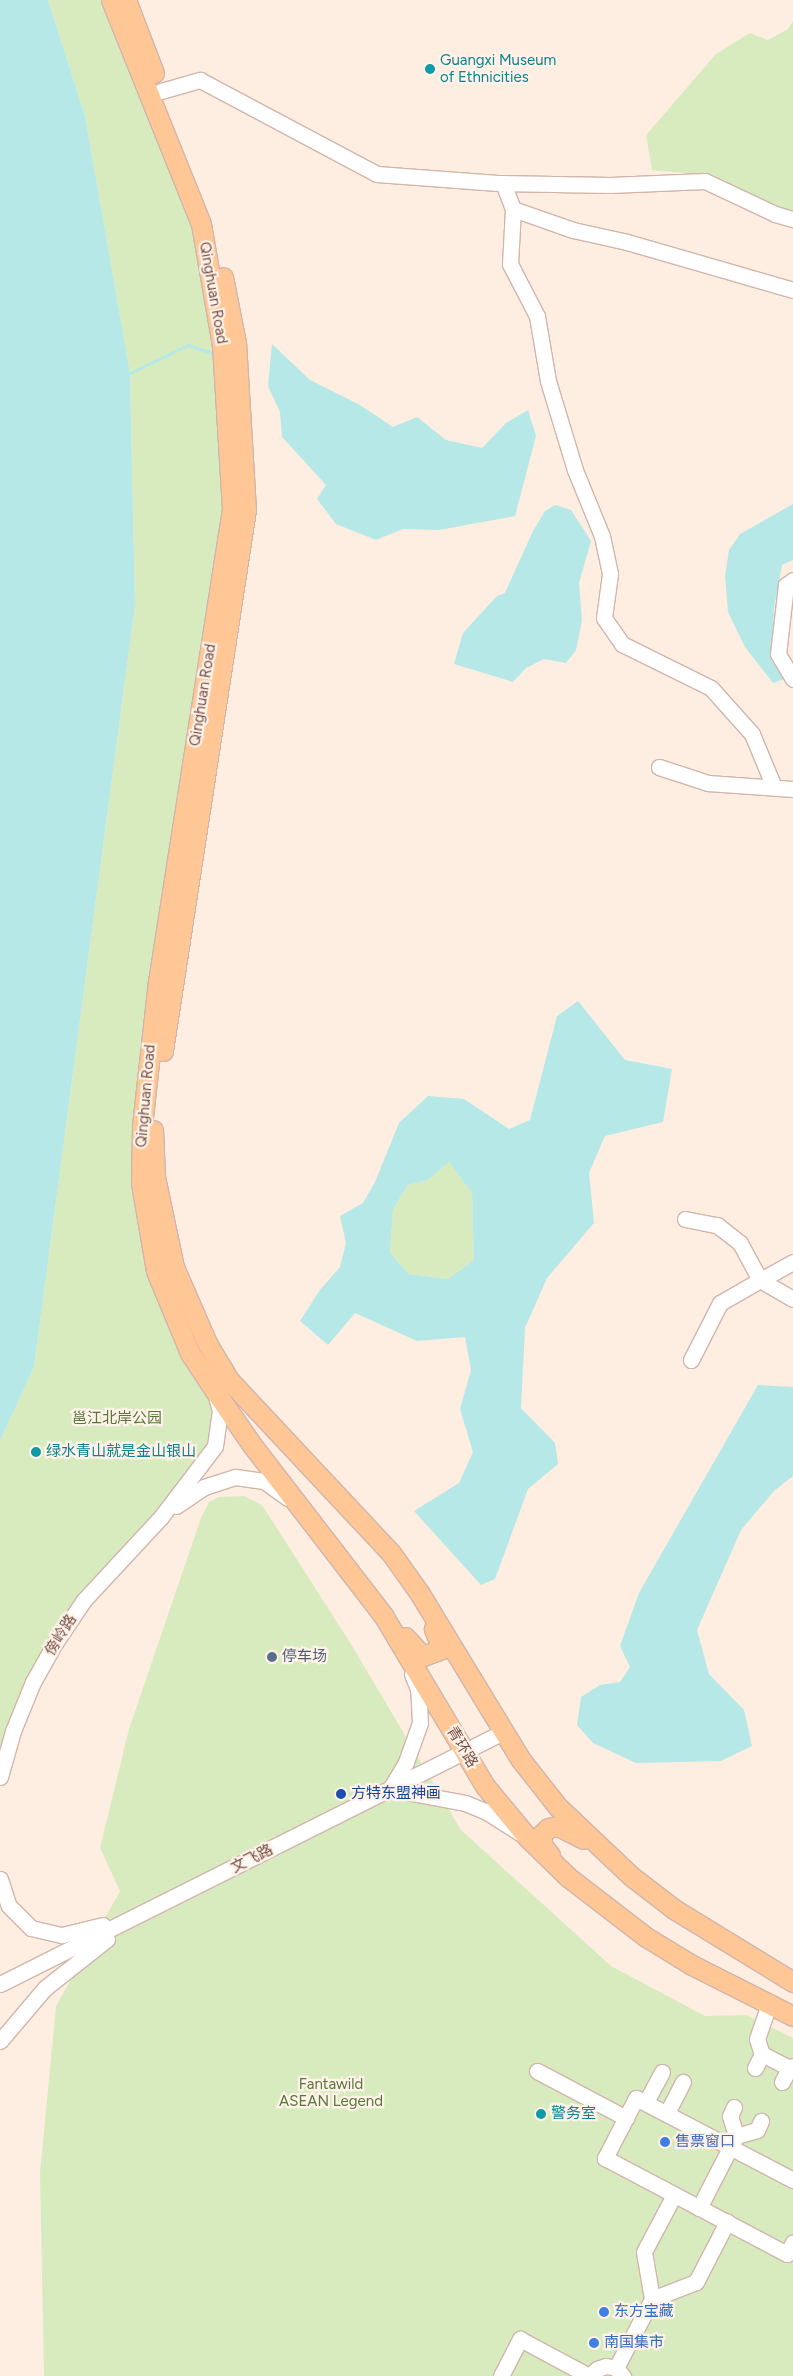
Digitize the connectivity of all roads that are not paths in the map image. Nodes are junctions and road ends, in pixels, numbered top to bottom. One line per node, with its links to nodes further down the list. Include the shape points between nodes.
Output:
1 (111, 0): 18 (main road, Qinghuan Road, via 201,224 222,344 232,509 158,981 142,1127 140,1183 156,1271 179,1330)
2 (126, 0): 3 (main road, Qinghuan Road)
3 (161, 91): 4 (street, via 200,80 377,174); 21 (main road, Qinghuan Road, via 210,216 236,343 246,510 171,983 153,1132 164,1228 174,1267 190,1308 229,1380 360,1516)
4 (503, 183): 5 (street); 6 (street, via 610,185 705,181 775,214)
5 (513, 209): 7 (street, via 573,230 627,242); 11 (street, via 510,264 537,316 548,381 575,470 602,536 610,574 604,618 622,644 711,688 752,734)
6 (793, 218)
7 (793, 290)
8 (793, 580): 9 (street, via 786,585 778,654)
9 (793, 679)
10 (659, 767): 11 (street, via 708,783)
11 (774, 787): 12 (street)
12 (793, 789)
13 (686, 1219): 15 (street, via 718,1225 740,1244)
14 (793, 1262): 15 (street)
15 (760, 1280): 16 (street); 17 (street, via 720,1303)
16 (793, 1299)
17 (691, 1360)
18 (215, 1391): 19 (street, via 220,1411 215,1446); 20 (main road, 青环路, via 252,1445)
19 (161, 1517): 20 (street, via 204,1486 235,1477 251,1478 279,1491); 26 (street, 傍岭路, via 84,1600 56,1643 33,1682)
20 (326, 1537): 22 (main road, 青环路)
21 (420, 1594): 22 (main road, via 442,1649 423,1656); 24 (main road)
22 (383, 1615): 23 (main road, 青环路)
23 (405, 1652): 25 (main road, 青环路); 27 (street, via 418,1689 420,1723 406,1762)
24 (503, 1732): 25 (street, 文飞路); 29 (main road, via 558,1807)
25 (465, 1752): 27 (street, 文飞路); 28 (main road, 青环路, via 485,1786)
26 (0, 1777)
27 (390, 1789): 28 (street, via 465,1803 485,1811); 32 (street, 文飞路)
28 (528, 1838): 30 (main road, 青环路)
29 (595, 1845): 30 (main road, via 558,1826 548,1828 542,1834 542,1845); 33 (main road, via 674,1909)
30 (568, 1877): 35 (main road, 青环路, via 646,1937 692,1965)
31 (0, 1879): 32 (street, via 4,1897 15,1915 41,1932 72,1934)
32 (140, 1914): 34 (street, 文飞路); 37 (street, via 45,1988)
33 (793, 1982)
34 (0, 1984)
35 (769, 2004): 36 (main road, 青环路); 38 (street, via 757,2039)
36 (793, 2016)
37 (0, 2041)
38 (762, 2054): 39 (street); 40 (street)
39 (791, 2067): 44 (street)
40 (755, 2068)
41 (536, 2071): 48 (street)
42 (662, 2072): 45 (street)
43 (683, 2082): 47 (street)
44 (782, 2082)
45 (646, 2102): 47 (street); 48 (street, via 636,2098)
46 (734, 2107): 50 (street, via 730,2116)
47 (667, 2113): 50 (street)
48 (626, 2118): 52 (street, via 605,2158)
49 (761, 2121): 50 (street, via 756,2130)
50 (733, 2141): 51 (street); 53 (street)
51 (793, 2180)
52 (674, 2194): 53 (street); 56 (street, via 644,2252)
53 (699, 2208): 54 (street)
54 (727, 2222): 55 (street, via 787,2254); 56 (street, via 696,2282)
55 (793, 2242)
56 (652, 2299): 57 (street)
57 (620, 2372): 59 (street, via 597,2369)
58 (501, 2376): 59 (street, via 520,2340)
59 (590, 2376)

